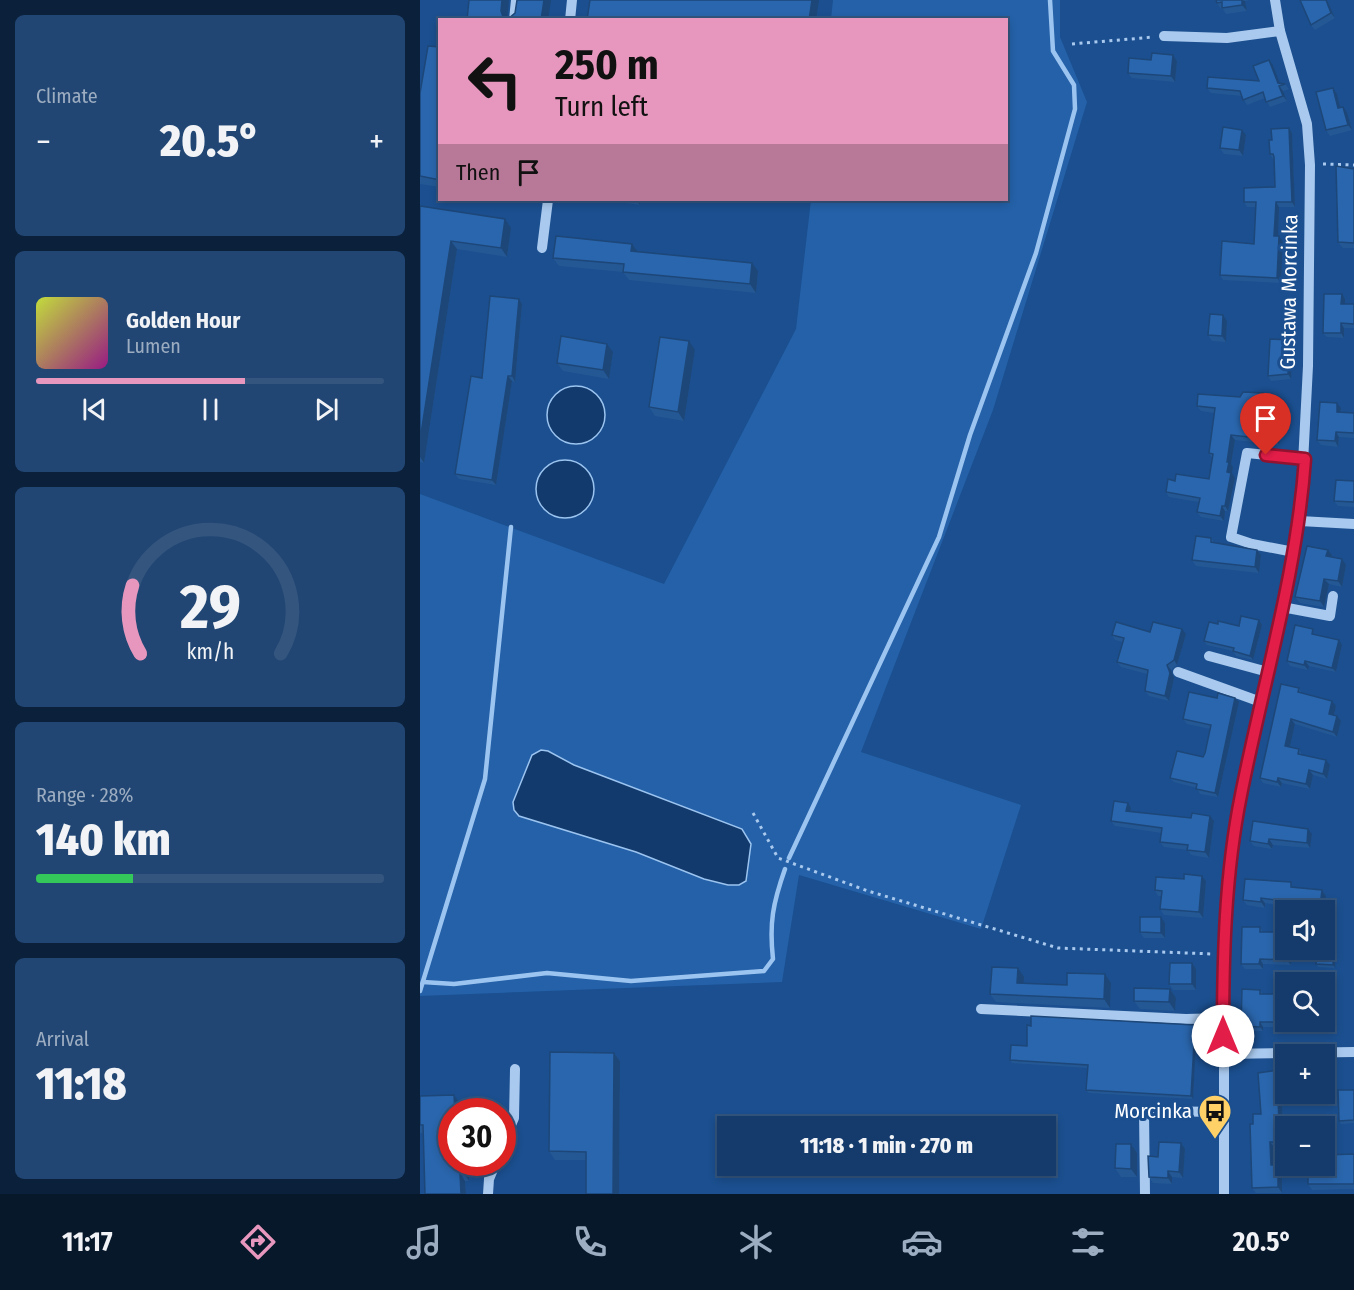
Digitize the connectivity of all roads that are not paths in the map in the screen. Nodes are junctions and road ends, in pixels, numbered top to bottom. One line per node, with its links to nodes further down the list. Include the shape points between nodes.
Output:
1 (516, 0): 4 (street)
2 (572, 0): 5 (street)
3 (1275, 0): 6 (street, Gustawa Morcinka)
4 (514, 18)
5 (570, 18)
6 (1280, 31): 7 (street, via 1227,38); 10 (street, Gustawa Morcinka, via 1307,124 1310,165)
7 (1164, 36)
8 (548, 201): 9 (street)
9 (542, 248)
10 (1305, 459): 11 (street, Gustawa Morcinka); 13 (street, via 1246,453 1231,537)
11 (1300, 521): 12 (street); 13 (street, Gustawa Morcinka)
12 (1354, 524)
13 (1294, 552): 15 (street, Gustawa Morcinka)
14 (1333, 596): 15 (street, via 1330,616)
15 (1282, 608): 18 (street, Gustawa Morcinka)
16 (1209, 656): 18 (street)
17 (1178, 672): 19 (street)
18 (1268, 672): 19 (street, Gustawa Morcinka)
19 (1261, 702): 21 (street, Gustawa Morcinka, via 1240,797 1230,871)
20 (981, 1009): 21 (street, via 1186,1020)
21 (1223, 1018): 23 (street, Gustawa Morcinka)
22 (1354, 1052): 23 (street)
23 (1223, 1054): 26 (street, Gustawa Morcinka)
24 (515, 1069): 25 (street)
25 (514, 1098)
26 (1224, 1112): 29 (street, via 1144,1111); 30 (street, Gustawa Morcinka)
27 (490, 1176): 28 (street)
28 (488, 1194)
29 (1144, 1194)
30 (1224, 1194)

